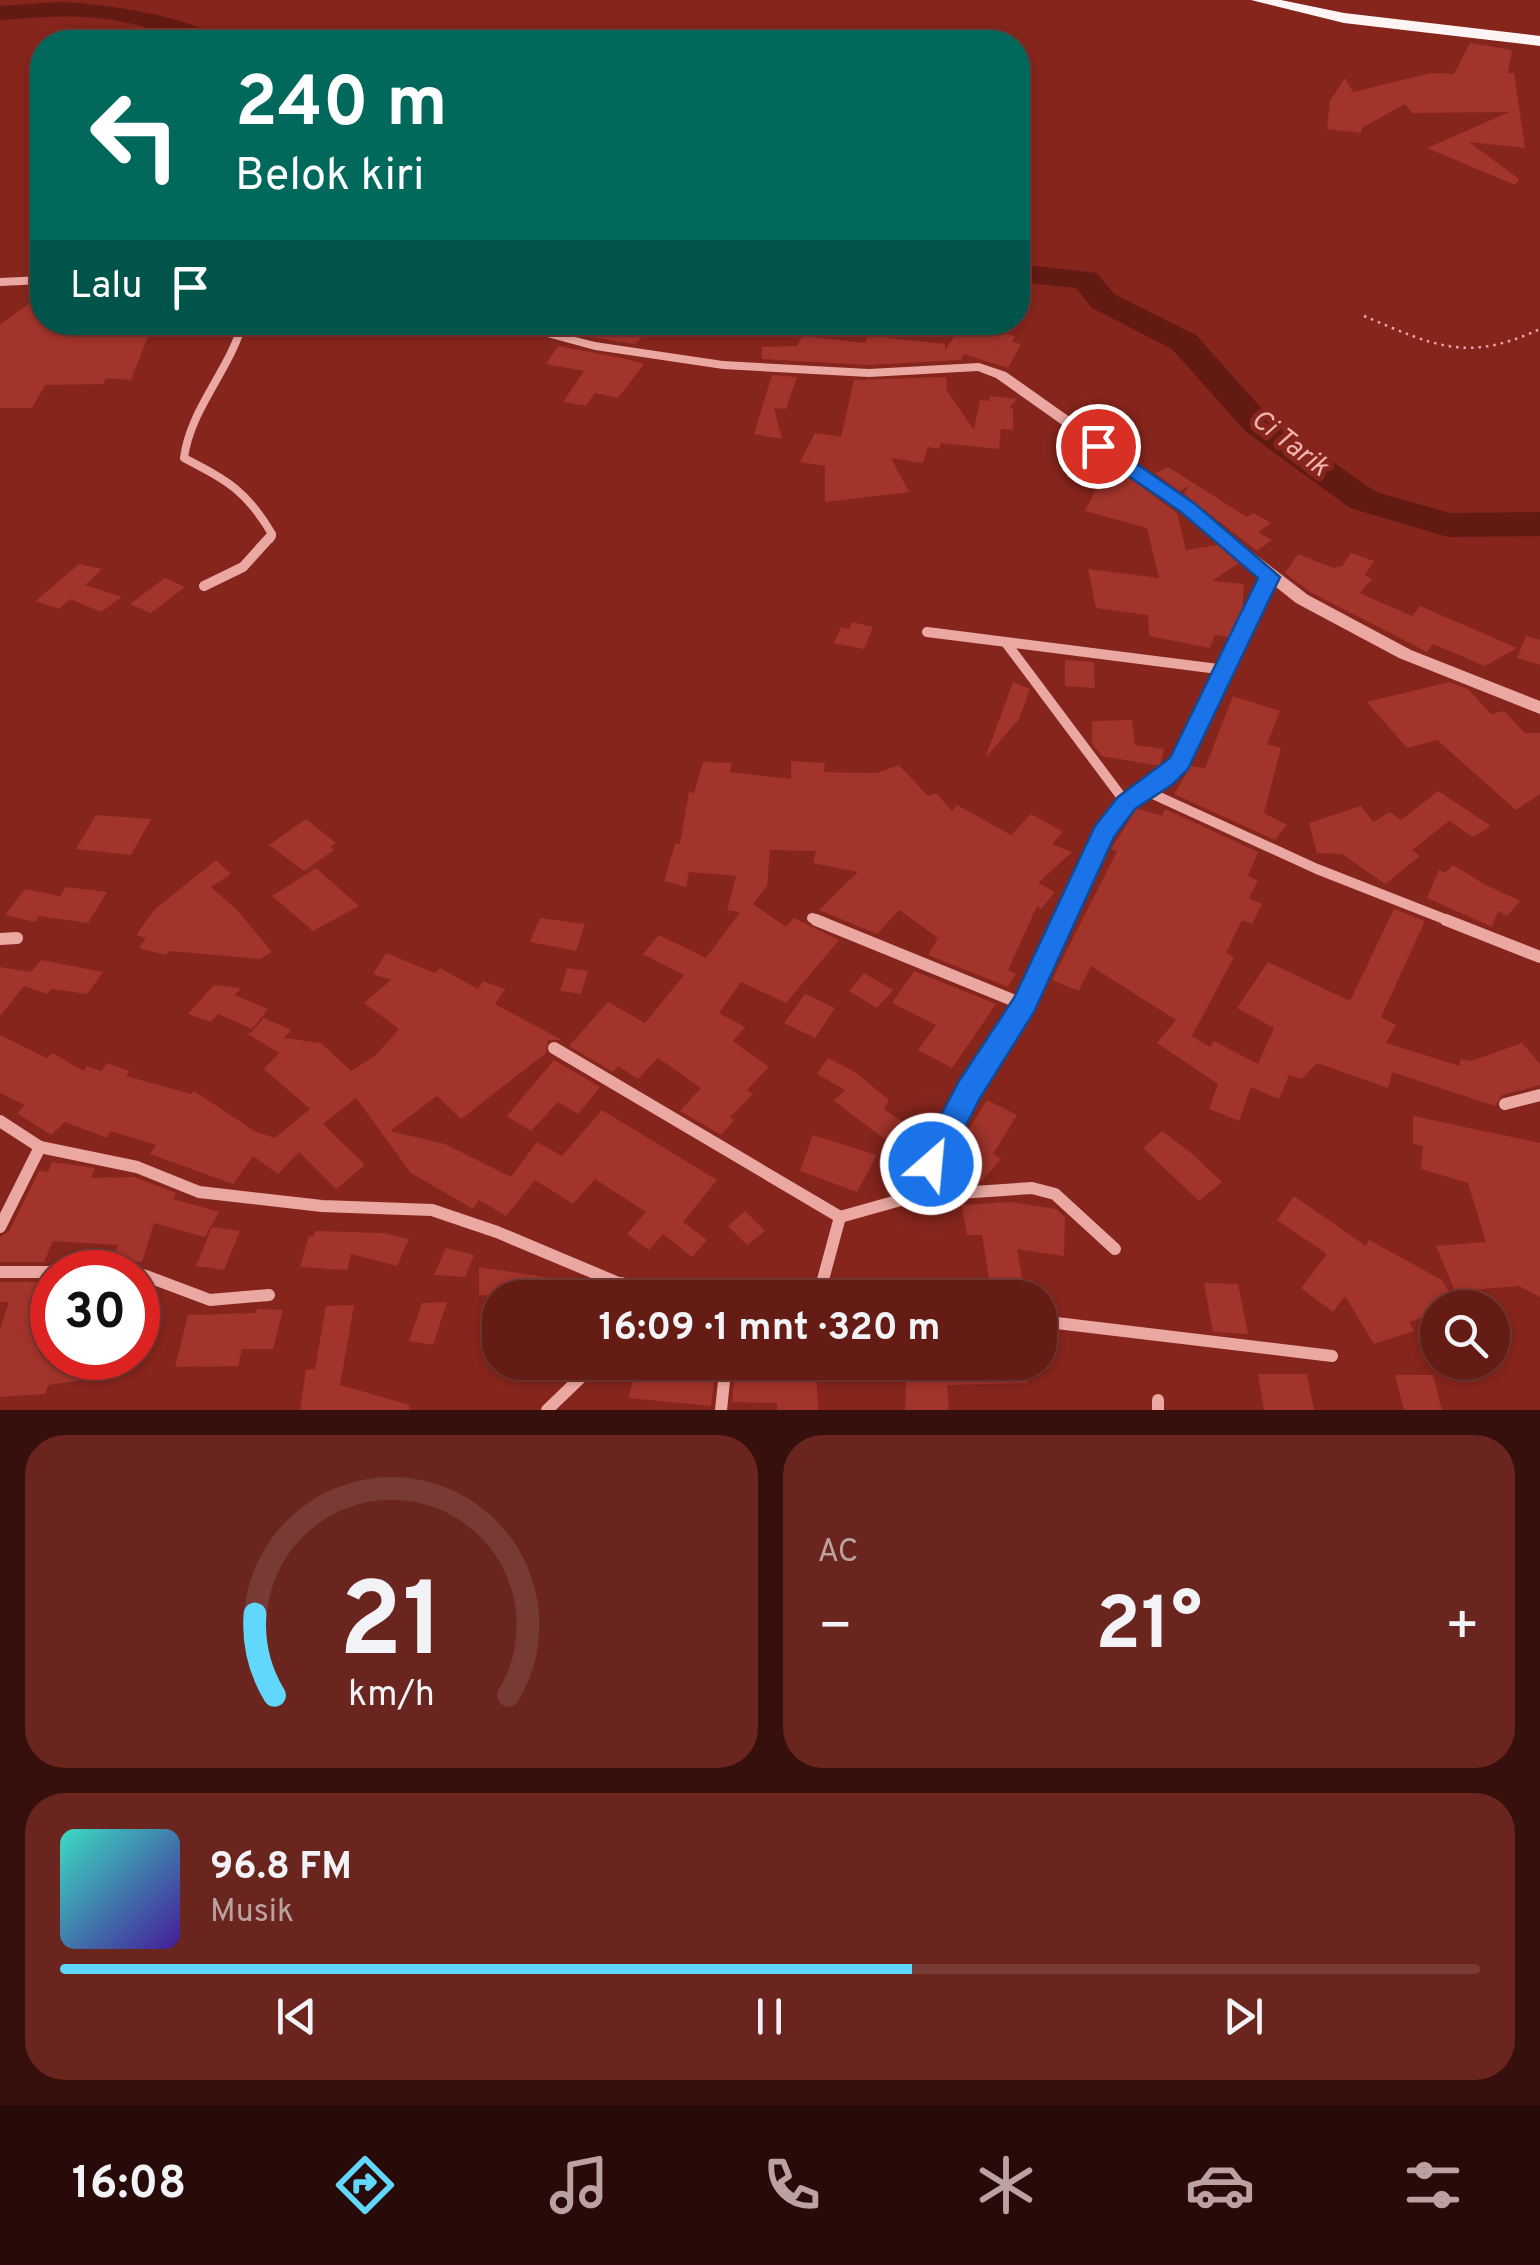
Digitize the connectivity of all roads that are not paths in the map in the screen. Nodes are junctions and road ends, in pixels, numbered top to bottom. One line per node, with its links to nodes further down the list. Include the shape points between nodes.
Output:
1 (1259, 0): 4 (highway, via 1360,20)
2 (1306, 0): 3 (highway)
3 (1540, 31)
4 (1540, 41)
5 (30, 281): 6 (street)
6 (0, 282)
7 (240, 335): 10 (street, via 183,448 184,458 237,486 272,534 264,548)
8 (551, 335): 9 (street, via 723,365 990,371 1158,486)
9 (1269, 577): 13 (street); 14 (street, via 1405,654)
10 (204, 586)
11 (927, 632): 12 (street)
12 (1007, 644): 13 (street); 15 (street)
13 (1226, 670): 15 (street, via 1180,762)
14 (1540, 708)
15 (1135, 797): 19 (street); 20 (street, via 1103,832)
16 (812, 918): 20 (street)
17 (0, 938): 18 (street)
18 (17, 938)
19 (1540, 957)
20 (1025, 1004): 26 (street)
21 (554, 1048): 27 (street)
22 (1540, 1095): 23 (street)
23 (1505, 1104)
24 (0, 1121): 25 (street)
25 (40, 1148): 28 (street); 32 (street, via 137,1168 200,1192 432,1210)
26 (915, 1196): 27 (street); 29 (street, via 1032,1188 1055,1194)
27 (840, 1217): 33 (street)
28 (0, 1227)
29 (1116, 1249)
30 (0, 1272): 31 (street)
31 (30, 1272)
32 (596, 1280)
33 (823, 1280)
34 (160, 1282): 35 (street, via 210,1300)
35 (268, 1295)
36 (1057, 1323): 37 (street)
37 (1332, 1356)
38 (579, 1380): 40 (street)
39 (724, 1380): 41 (street)
40 (548, 1410)
41 (721, 1410)

